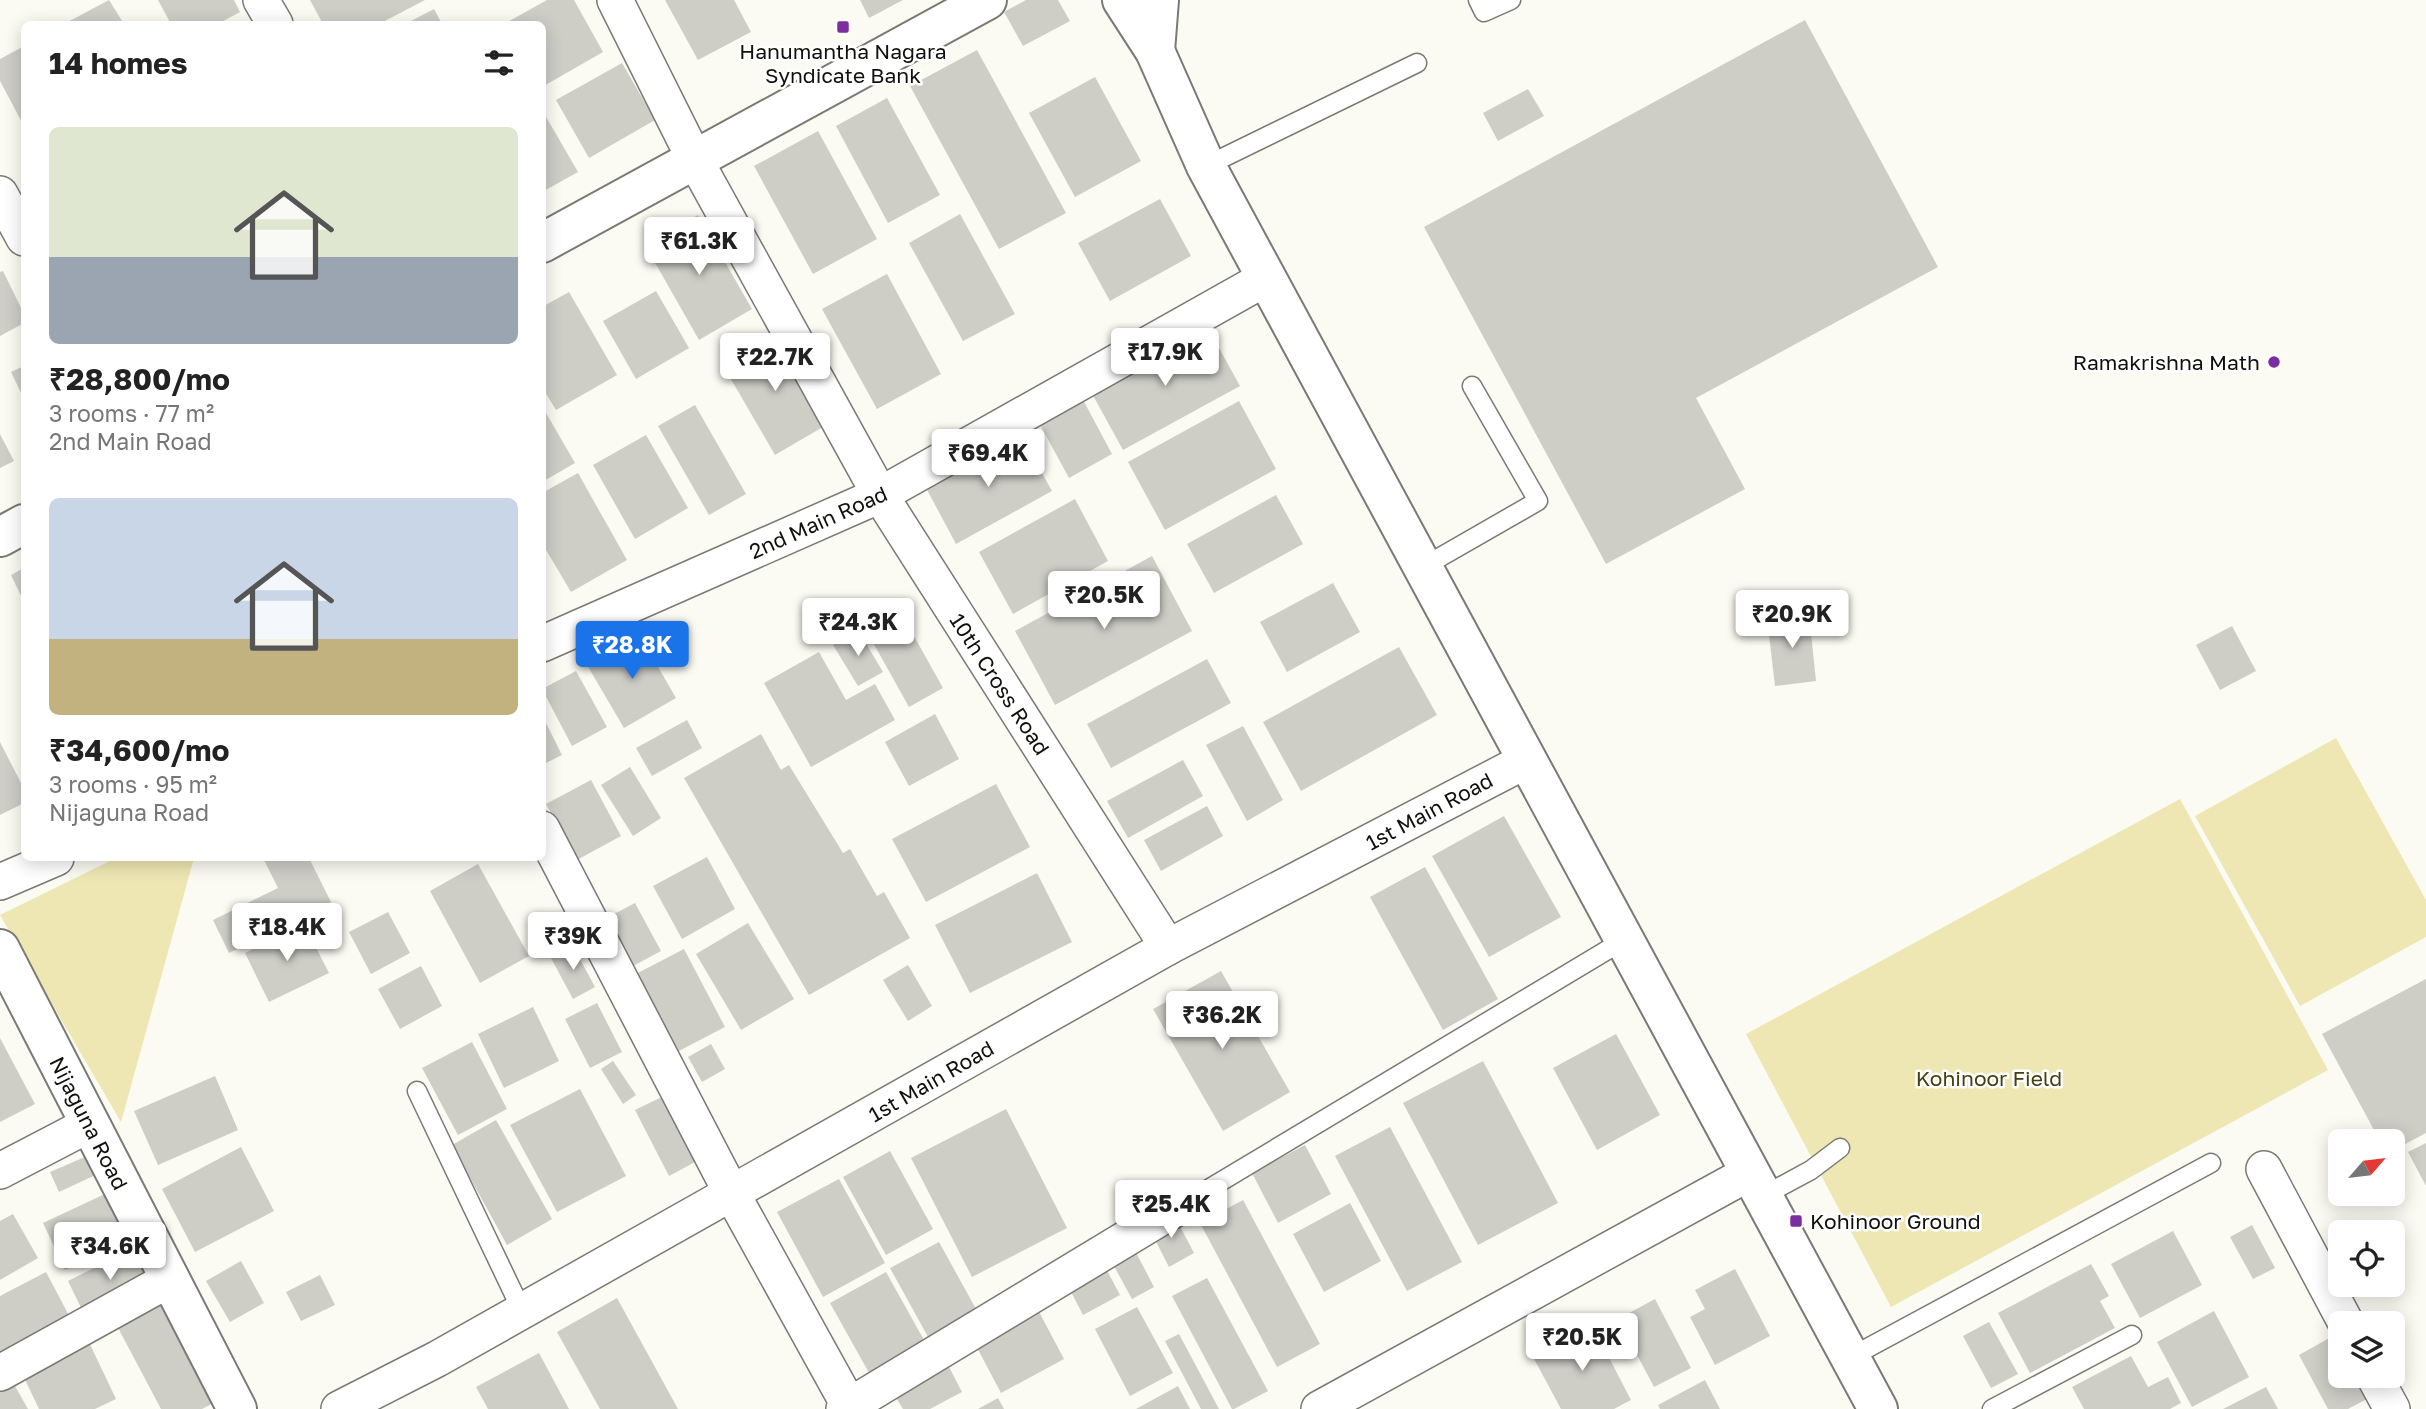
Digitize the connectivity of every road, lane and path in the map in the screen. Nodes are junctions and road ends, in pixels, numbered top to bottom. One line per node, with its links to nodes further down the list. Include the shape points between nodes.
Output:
1 (261, 0): 8 (street)
2 (615, 0): 11 (street, 10th Cross Road)
3 (987, 0): 11 (main road)
4 (1122, 0): 9 (main road)
5 (1159, 0): 9 (main road)
6 (1478, 0): 7 (lane, via 1484,12)
7 (1511, 0)
8 (273, 21)
9 (1155, 51): 12 (main road)
10 (1417, 63): 12 (lane)
11 (695, 160): 15 (main road); 18 (street, 10th Cross Road)
12 (1206, 166): 16 (main road)
13 (0, 194): 14 (street)
14 (21, 232)
15 (546, 241)
16 (1266, 278): 18 (street, 2nd Main Road); 21 (main road)
17 (1472, 386): 21 (lane, via 1538,501)
18 (880, 495): 22 (street, 2nd Main Road); 28 (street, 10th Cross Road)
19 (21, 526): 20 (main road)
20 (0, 537)
21 (1423, 567): 23 (main road)
22 (546, 642)
23 (1527, 760): 27 (main road); 28 (street, 1st Main Road)
24 (546, 837): 37 (street)
25 (49, 861): 26 (street)
26 (0, 882)
27 (1624, 940): 36 (main road); 38 (lane)
28 (1168, 947): 37 (street, 1st Main Road)
29 (0, 950): 31 (main road, Nijaguna Road)
30 (416, 1091): 40 (lane)
31 (90, 1124): 35 (street); 39 (main road, Nijaguna Road)
32 (1840, 1147): 36 (lane, via 1811,1170)
33 (2211, 1163): 43 (lane)
34 (2264, 1169): 41 (street)
35 (0, 1171)
36 (1756, 1184): 43 (main road); 49 (street)
37 (732, 1194): 40 (street, 1st Main Road); 46 (street)
38 (1185, 1203): 46 (street)
39 (170, 1279): 44 (street); 47 (main road, Nijaguna Road)
40 (522, 1311): 48 (street, 1st Main Road)
41 (2340, 1311)
42 (2132, 1335): 51 (lane)
43 (1849, 1358): 50 (main road)
44 (0, 1373)
45 (2381, 1388): 52 (street)
46 (848, 1408)
47 (237, 1409)
48 (339, 1409)
49 (1319, 1409)
50 (1878, 1409)
51 (1992, 1409)
52 (2392, 1409)

